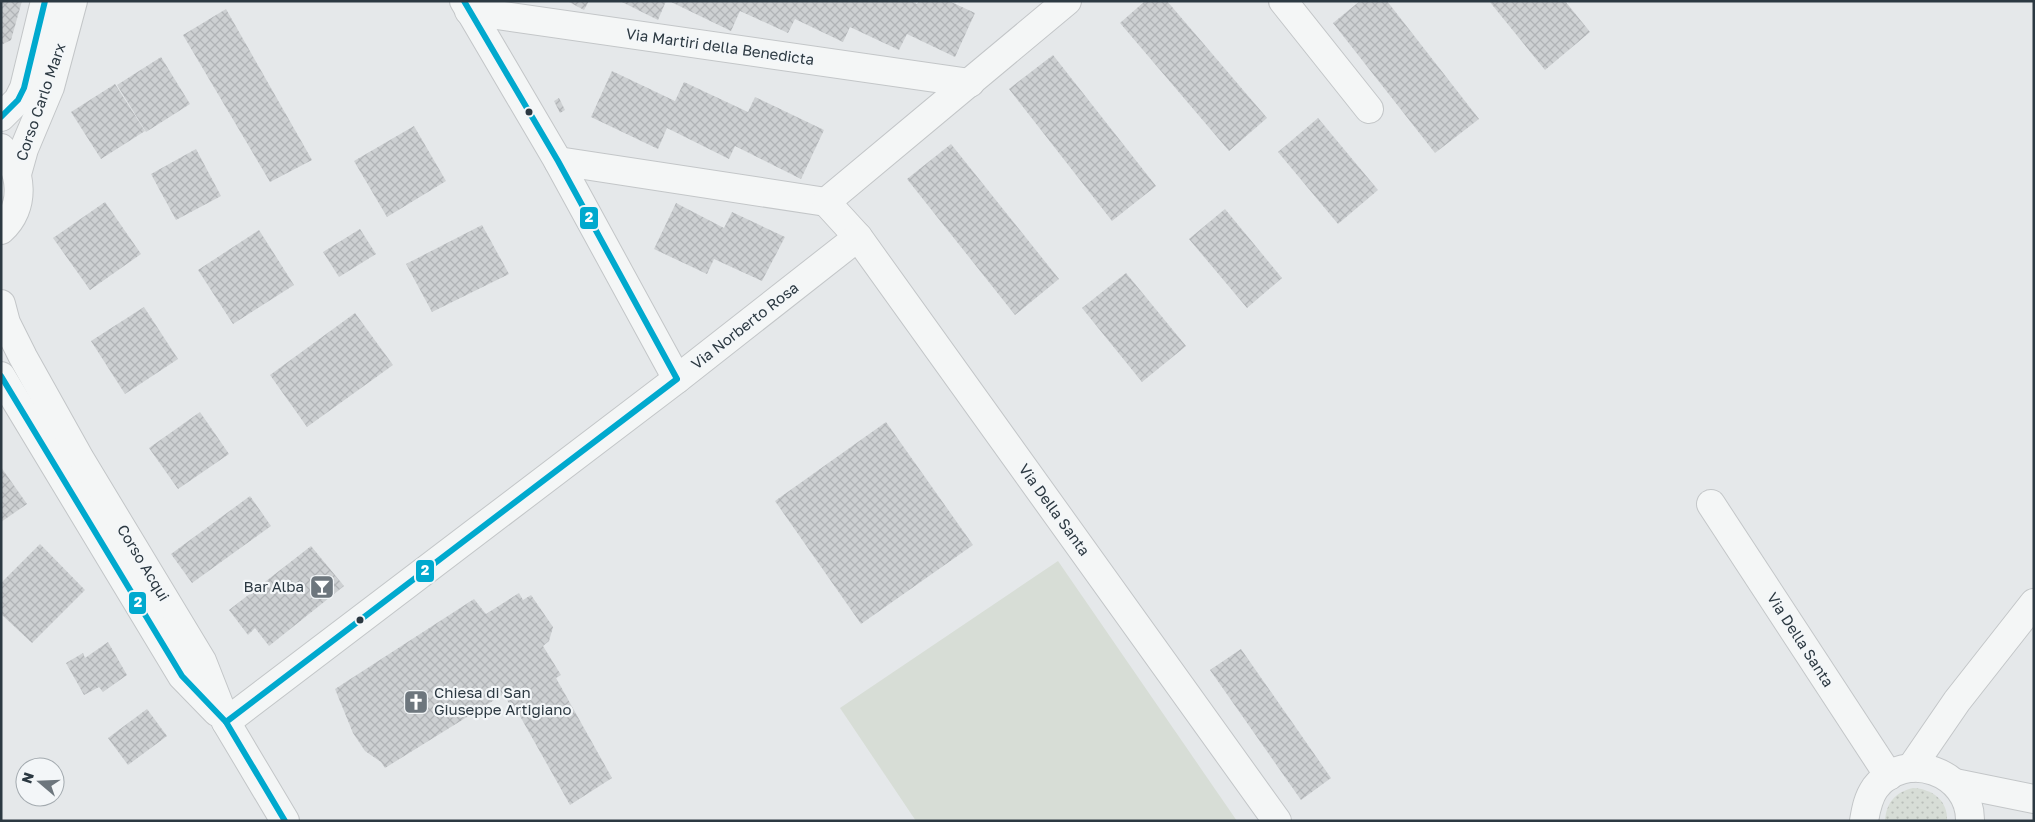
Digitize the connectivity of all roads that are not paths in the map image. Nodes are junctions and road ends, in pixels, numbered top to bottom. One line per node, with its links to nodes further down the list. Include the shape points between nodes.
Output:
1 (45, 1): 8 (street, Corso Carlo Marx, via 24,88 18,100)
2 (73, 1): 11 (street, Corso Carlo Marx, via 50,87)
3 (1066, 1): 6 (street)
4 (1283, 1): 7 (street)
5 (467, 6): 6 (street, Via Martiri della Benedicta); 10 (street)
6 (970, 82): 12 (street)
7 (1369, 109)
8 (1, 117)
9 (1, 148): 11 (street)
10 (558, 161): 12 (street); 17 (street)
11 (17, 174): 13 (street, via 18,202)
12 (826, 202): 14 (street, Via Della Santa)
13 (2, 232)
14 (858, 237): 17 (street, Via Norberto Rosa); 25 (street, Via Della Santa)
15 (1, 304): 20 (street, Corso Acqui, via 6,323 23,358 202,661)
16 (1, 376): 20 (street, via 182,676)
17 (677, 379): 20 (street, Via Norberto Rosa)
18 (1710, 504): 21 (street, Via Della Santa)
19 (2034, 603): 21 (street)
20 (226, 722): 24 (street, Corso Acqui)
21 (1900, 772): 22 (street, via 1927,769); 26 (street, via 1875,788 1867,803)
22 (1954, 783): 23 (street); 27 (street, via 1965,797)
23 (2034, 799)
24 (285, 821)
25 (1277, 821)
26 (1864, 821)
27 (1970, 821)

